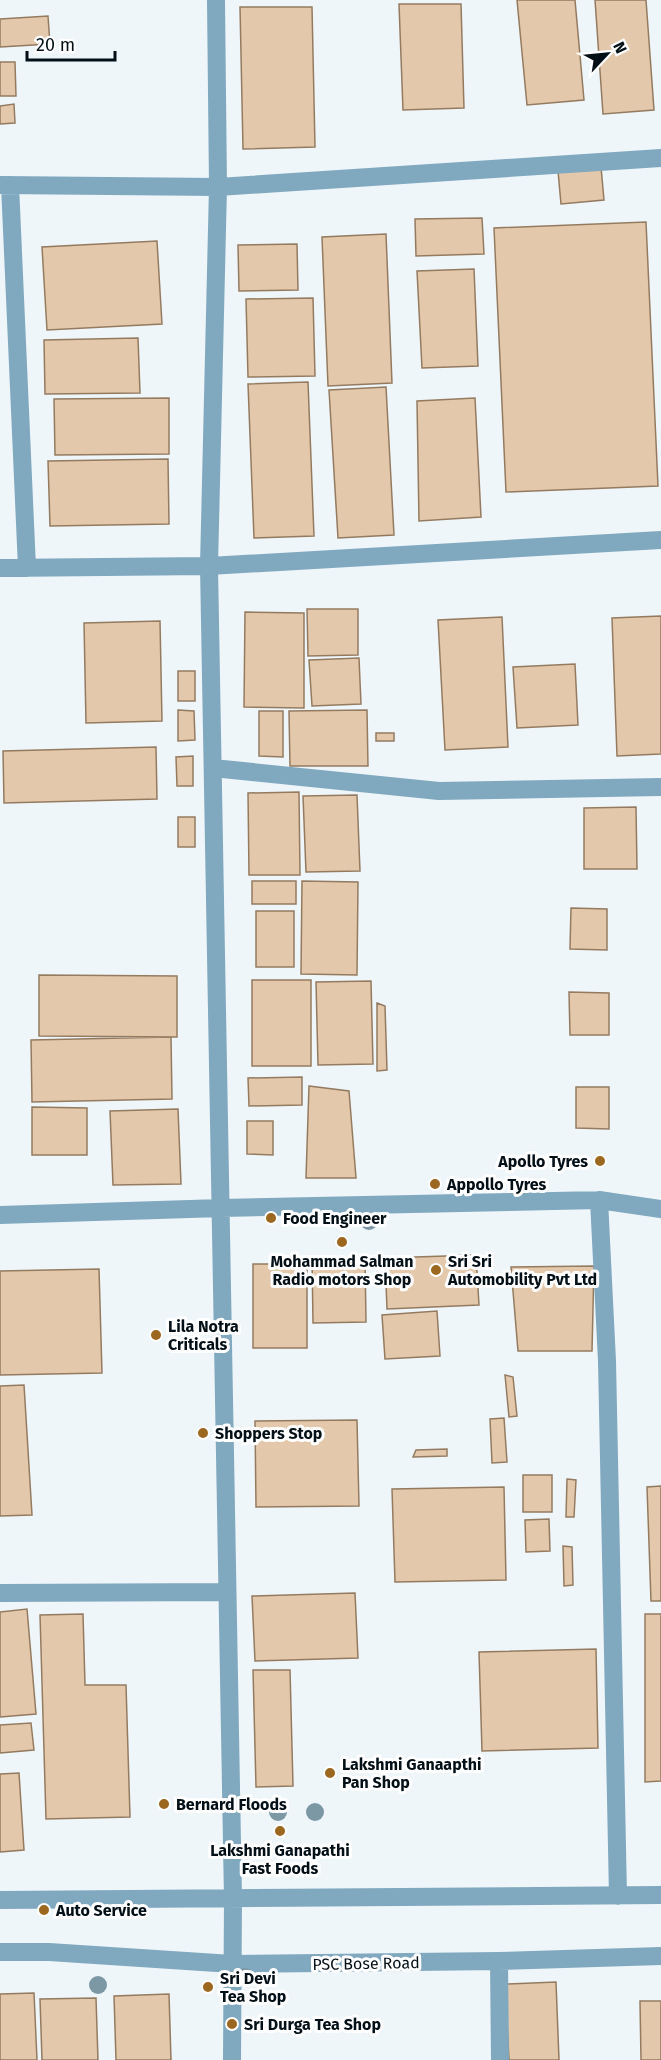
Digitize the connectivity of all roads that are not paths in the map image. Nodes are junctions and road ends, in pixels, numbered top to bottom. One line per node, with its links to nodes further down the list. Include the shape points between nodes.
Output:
1 (216, 0): 4 (street)
2 (661, 158): 4 (street)
3 (5, 185): 4 (street); 8 (street)
4 (218, 187): 6 (street)
5 (661, 540): 6 (street)
6 (209, 566): 8 (street); 9 (street)
7 (0, 568): 8 (street)
8 (27, 568)
9 (213, 768): 10 (street, via 439,791); 12 (street)
10 (661, 787)
11 (599, 1200): 12 (street); 13 (street); 18 (street, via 607,1361)
12 (220, 1208): 14 (street); 15 (street)
13 (661, 1209)
14 (0, 1215)
15 (227, 1592): 16 (street); 19 (street)
16 (0, 1593)
17 (661, 1895): 18 (street)
18 (618, 1896): 19 (street)
19 (233, 1899): 20 (street); 24 (street)
20 (0, 1900)
21 (0, 1952): 24 (street, PSC Bose Road)
22 (661, 1956): 23 (street, PSC Bose Road)
23 (498, 1961): 24 (street, PSC Bose Road); 26 (street)
24 (232, 1964): 25 (street)
25 (232, 2060)
26 (500, 2060)

